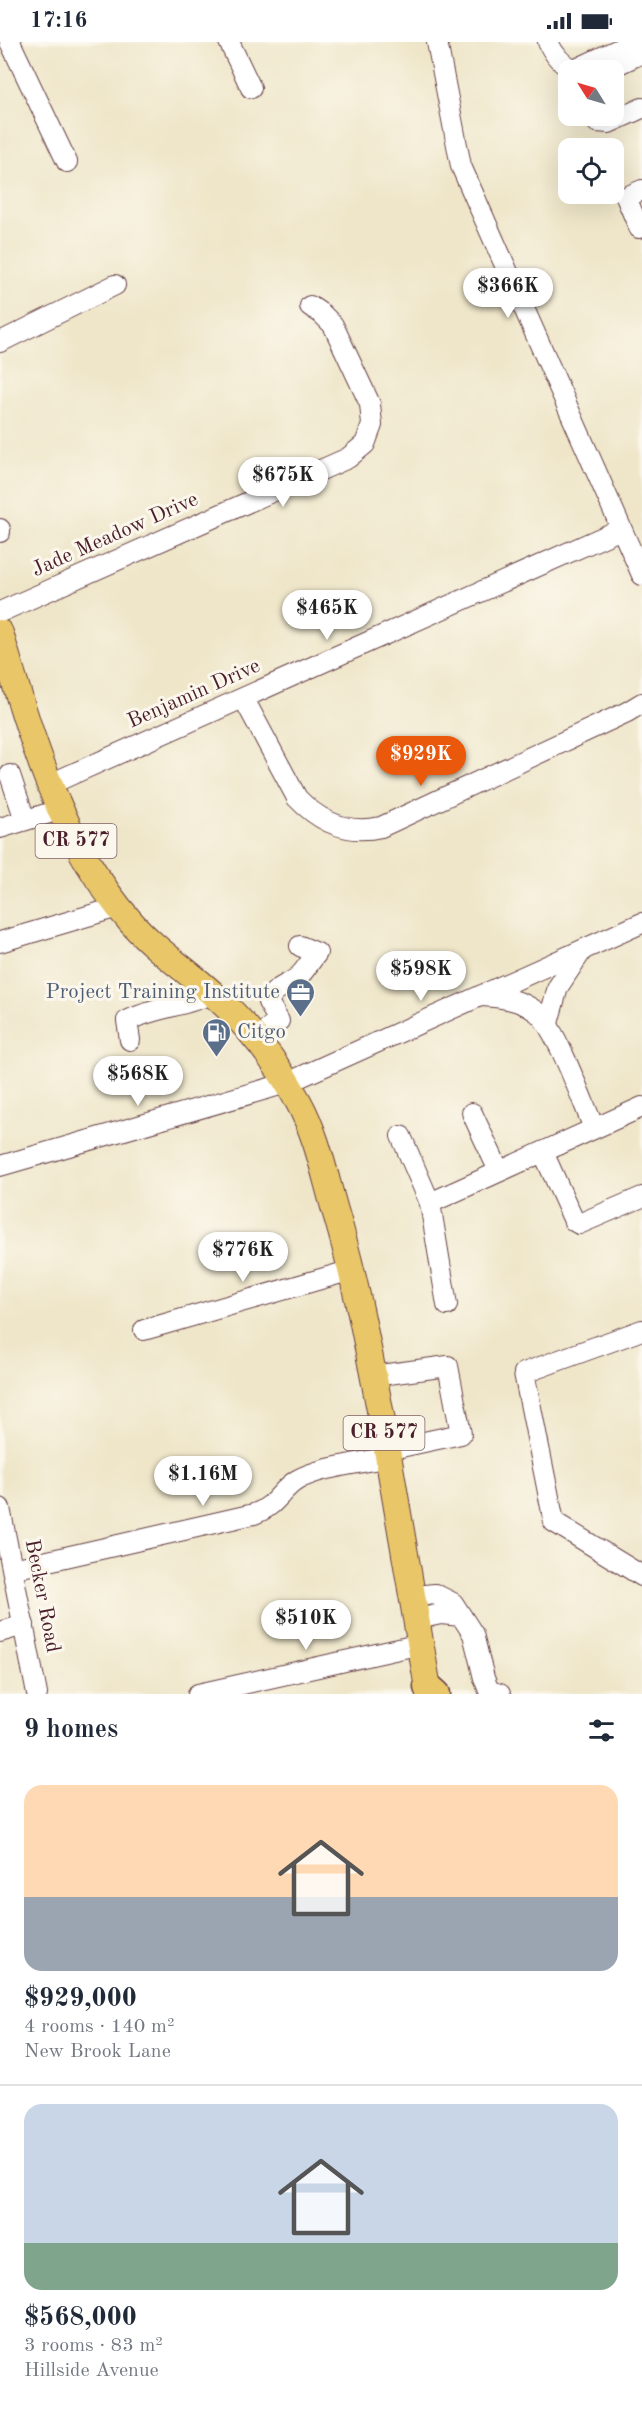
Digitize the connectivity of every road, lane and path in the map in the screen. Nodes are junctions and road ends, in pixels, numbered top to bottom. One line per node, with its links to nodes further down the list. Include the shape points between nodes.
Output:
1 (10, 42): 13 (street)
2 (229, 42): 10 (street)
3 (437, 42): 19 (street, via 461,166)
4 (548, 42): 7 (street)
5 (634, 42): 8 (street)
6 (642, 52): 9 (street)
7 (560, 60)
8 (611, 60)
9 (614, 60)
10 (251, 88)
11 (642, 108): 12 (street)
12 (624, 116)
13 (67, 162)
14 (642, 190): 15 (street, via 626,197)
15 (639, 228)
16 (116, 285): 18 (street)
17 (310, 306): 21 (street, Jade Meadow Drive, via 333,325 370,404 372,425 365,444 348,458)
18 (0, 342)
19 (621, 529): 20 (street); 23 (street, Benjamin Drive)
20 (642, 575)
21 (0, 612)
22 (0, 633): 26 (main road, CR 577)
23 (244, 699): 24 (street, via 297,798 324,821 357,830 381,827); 26 (street, Benjamin Drive)
24 (642, 703)
25 (5, 776): 26 (street, Benjamin Drive); 28 (street)
26 (45, 777): 27 (main road, CR 577)
27 (59, 810): 28 (street); 30 (main road, CR 577)
28 (25, 820): 29 (street)
29 (0, 828)
30 (118, 907): 32 (street); 35 (main road, CR 577, via 170,960)
31 (642, 923): 34 (street)
32 (0, 942)
33 (300, 946): 38 (street, via 317,953 298,977 271,995 268,1002 279,1022)
34 (583, 950): 36 (street); 37 (street, via 558,987)
35 (212, 993): 38 (main road, CR 577); 39 (street, via 194,1002 126,1020)
36 (480, 996): 37 (street, via 511,999); 40 (street)
37 (548, 1023): 43 (street)
38 (256, 1038): 40 (main road, CR 577)
39 (130, 1040)
40 (287, 1083): 46 (street); 50 (main road, CR 577, via 312,1137)
41 (642, 1108): 43 (street)
42 (472, 1113): 47 (street)
43 (594, 1128): 45 (street)
44 (401, 1136): 49 (street)
45 (543, 1152): 47 (street); 48 (street, via 577,1223)
46 (0, 1166)
47 (499, 1171): 49 (street)
48 (642, 1197)
49 (430, 1203): 51 (street)
50 (352, 1270): 52 (street); 54 (main road, CR 577)
51 (447, 1305)
52 (144, 1330)
53 (642, 1330): 58 (street, via 524,1373 554,1522)
54 (374, 1376): 55 (main road, CR 577); 55 (street, via 448,1366 455,1400 461,1434)
55 (388, 1453): 57 (street, via 308,1474 295,1481 267,1510); 59 (main road, CR 577)
56 (0, 1508): 57 (street, Becker Road)
57 (13, 1569): 60 (street, Becker Road)
58 (642, 1576)
59 (416, 1607): 62 (main road, CR 577); 66 (street, via 461,1616 472,1634 489,1691)
60 (24, 1625): 61 (street); 64 (street, Becker Road)
61 (0, 1632)
62 (421, 1644): 63 (main road, CR 577); 65 (street)
63 (431, 1692)
64 (37, 1694)
65 (198, 1694)
66 (500, 1694)

